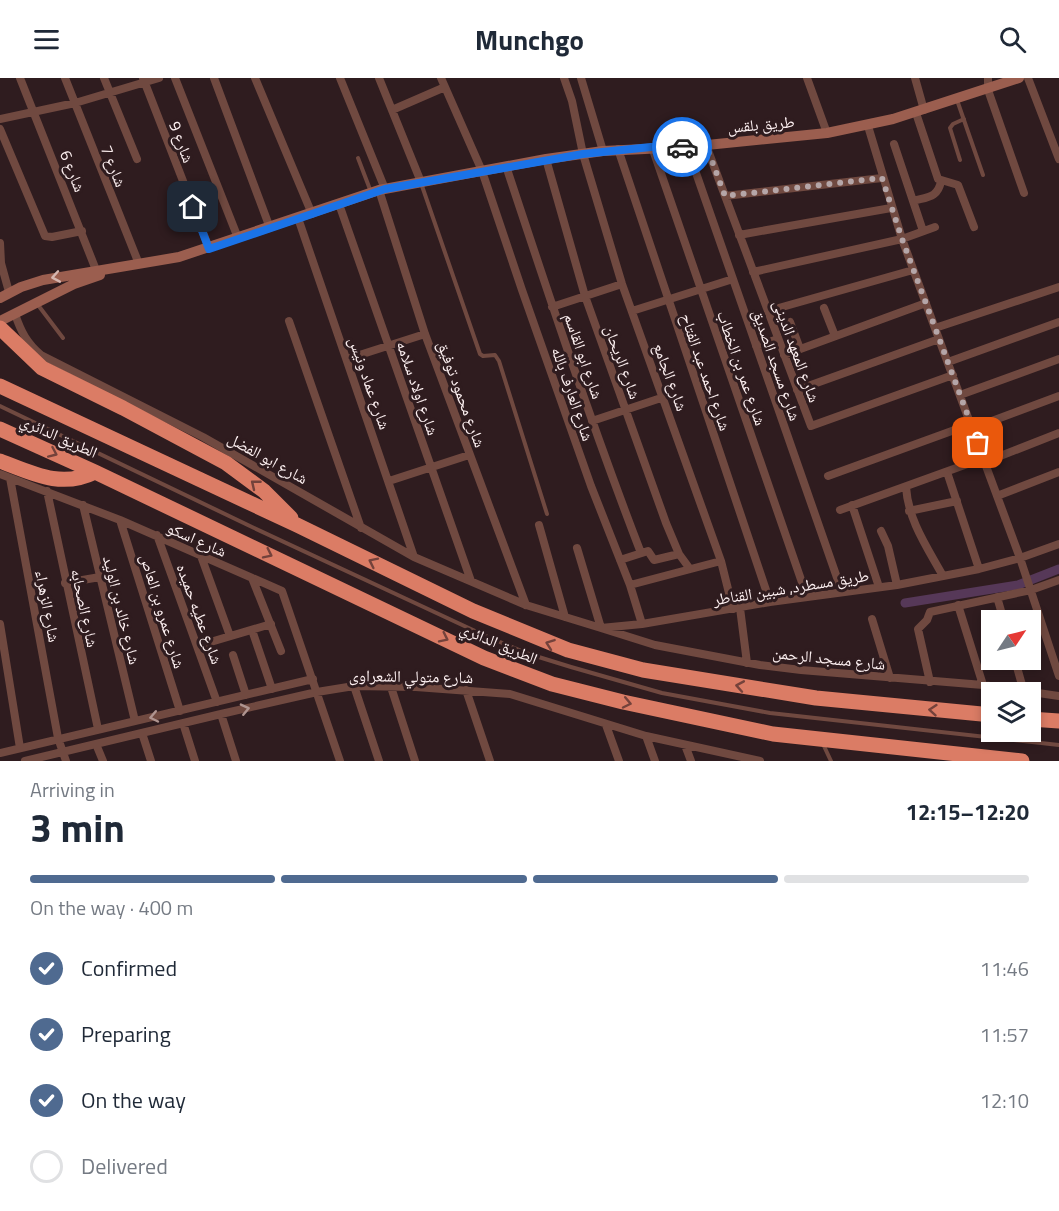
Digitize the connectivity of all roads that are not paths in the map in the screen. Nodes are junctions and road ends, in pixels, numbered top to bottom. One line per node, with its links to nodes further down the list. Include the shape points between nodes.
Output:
1 (20, 78): 24 (street, شارع 6)
2 (65, 78): 22 (street, شارع 7)
3 (104, 78): 20 (street)
4 (159, 78): 17 (street)
5 (175, 78): 63 (street)
6 (214, 78): 59 (street)
7 (255, 78): 55 (street)
8 (340, 78): 49 (street, شارع محمود توفيق)
9 (379, 78): 23 (street)
10 (441, 78): 19 (street, شارع العارف بالله)
11 (564, 78): 37 (street, شارع الجامع)
12 (581, 78): 36 (street)
13 (807, 78): 30 (street)
14 (915, 78): 25 (street)
15 (1019, 78): 18 (main road, طريق بلقس)
16 (1028, 78): 41 (street)
17 (144, 80): 20 (street); 66 (street, شارع 9)
18 (988, 84): 21 (main road, طريق بلقس); 50 (street)
19 (445, 87): 23 (street); 44 (street, شارع العارف بالله)
20 (110, 93): 22 (street); 39 (street)
21 (957, 99): 25 (main road, طريق بلقس); 27 (lane)
22 (75, 104): 24 (street); 67 (street, شارع 7)
23 (392, 110): 47 (street)
24 (34, 112): 26 (street); 60 (street, شارع 6)
25 (920, 112): 28 (main road, طريق بلقس); 48 (street)
26 (0, 119)
27 (964, 119): 42 (lane, via 950,128); 45 (lane)
28 (868, 126): 30 (main road, طريق بلقس); 46 (street)
29 (0, 129): 60 (street, via 45,236)
30 (827, 133): 32 (main road, طريق بلقس)
31 (894, 144): 52 (street)
32 (706, 145): 34 (main road, طريق بلقس); 51 (street, شارع المعهد الدينى)
33 (651, 147): 34 (main road, طريق بلقس); 35 (main road, طريق بلقس); 74 (street, شارع عمر بن الخطاب)
34 (687, 147): 71 (street, شارع مسجد الصديق)
35 (618, 149): 36 (main road, طريق بلقس); 77 (street, شارع احمد عبد الفتاح)
36 (603, 151): 37 (main road, طريق بلقس)
37 (583, 154): 40 (main road, طريق بلقس); 72 (street, شارع الجامع)
38 (358, 158): 49 (lane)
39 (137, 159)
40 (546, 159): 43 (main road, طريق بلقس); 76 (street, شارع الريحان)
41 (1059, 159)
42 (960, 160)
43 (506, 166): 44 (main road, طريق بلقس); 80 (street, شارع ابو القاسم)
44 (482, 171): 47 (main road, طريق بلقس); 148 (street, شارع العارف بالله)
45 (983, 175)
46 (882, 178): 51 (street); 54 (street)
47 (421, 182): 49 (main road, طريق بلقس); 134 (lane, via 480,354 499,358)
48 (941, 182): 52 (street, via 936,194); 58 (street, via 958,185)
49 (379, 191): 53 (main road, طريق بلقس); 91 (street, شارع محمود توفيق)
50 (1024, 193)
51 (725, 196): 62 (street, شارع المعهد الدينى)
52 (913, 201): 61 (street)
53 (339, 204): 55 (main road, طريق بلقس); 96 (street, شارع اولاد سلامه)
54 (891, 208): 62 (street); 64 (street)
55 (312, 214): 56 (main road, طريق بلقس)
56 (298, 218): 59 (main road, طريق بلقس); 100 (street, شارع عماد ونيس)
57 (934, 227): 61 (street)
58 (974, 227)
59 (270, 228): 63 (main road, طريق بلقس)
60 (82, 231): 69 (street, شارع 6)
61 (923, 231): 64 (street)
62 (740, 235): 70 (street, شارع المعهد الدينى)
63 (238, 238): 66 (main road, طريق بلقس)
64 (902, 239): 68 (street); 70 (street)
65 (0, 243): 75 (street)
66 (209, 249): 67 (main road, طريق بلقس)
67 (140, 264): 69 (main road, طريق بلقس)
68 (913, 270): 79 (street); 83 (street)
69 (98, 272): 75 (main road, one-way to 75, via 43,280); 78 (main road)
70 (753, 272): 83 (street, شارع المعهد الدينى)
71 (733, 279): 74 (street); 97 (street, شارع مسجد الصديق)
72 (622, 284): 76 (street); 82 (street, شارع الجامع)
73 (1059, 287): 90 (street)
74 (700, 289): 77 (street); 163 (street, شارع عمر بن الخطاب)
75 (4, 295)
76 (585, 296): 80 (street); 110 (street, شارع الريحان)
77 (668, 300): 82 (street); 165 (street, شارع احمد عبد الفتاح)
78 (36, 303): 84 (main road); 93 (lane)
79 (926, 303): 90 (street); 92 (street)
80 (552, 307): 111 (street, شارع ابو القاسم)
81 (824, 308): 92 (street)
82 (632, 311): 108 (street, شارع الجامع)
83 (768, 311): 94 (street, شارع المعهد الدينى)
84 (15, 314): 85 (main road); 138 (street, شارع ابو الفضل, via 29,345 41,355 203,437)
85 (0, 321)
86 (289, 321): 138 (street)
87 (790, 322): 98 (street)
88 (1059, 322): 102 (street)
89 (0, 328): 136 (highway, one-way to 89, via 264,491 226,462 42,368)
90 (935, 328): 95 (street)
91 (425, 334): 96 (street); 115 (street, شارع محمود توفيق)
92 (836, 336): 98 (street)
93 (63, 338)
94 (778, 339): 97 (street); 99 (street, شارع المعهد الدينى)
95 (939, 339): 102 (street); 105 (street)
96 (389, 345): 100 (street); 118 (street, شارع اولاد سلامه)
97 (756, 346): 162 (street, شارع مسجد الصديق)
98 (800, 349): 99 (street)
99 (784, 355): 105 (street, شارع المعهد الدينى)
100 (347, 359): 125 (street, شارع عماد ونيس)
101 (1059, 359): 106 (street)
102 (948, 362): 103 (street)
103 (953, 375): 105 (street, شارع المعهد الدينى, via 811,426); 106 (street)
104 (4, 387): 136 (highway, الطريق الدائري)
105 (797, 390)
106 (960, 395): 112 (street)
107 (1059, 396): 112 (street)
108 (664, 397): 110 (street); 149 (street, شارع الجامع)
109 (0, 406): 213 (lane, via 488,637 550,661 662,693 770,712)
110 (626, 410): 111 (street); 144 (street, شارع الريحان)
111 (592, 421): 143 (street, شارع ابو القاسم)
112 (972, 426): 116 (street); 123 (street)
113 (0, 429): 119 (highway, الطريق الدائري, one-way to 119)
114 (1059, 433): 116 (street)
115 (469, 455): 118 (street); 166 (street, شارع محمود توفيق)
116 (984, 460): 120 (street); 128 (street)
117 (0, 461): 119 (highway, via 52,480 75,479)
118 (431, 468): 125 (street); 156 (street, شارع اولاد سلامه)
119 (95, 472): 210 (highway, الطريق الدائري, one-way to 210, via 518,672 623,702 773,734)
120 (947, 472): 126 (street); 129 (street)
121 (1059, 472): 128 (street)
122 (0, 474): 124 (street, شارع اسكو)
123 (828, 476)
124 (10, 478): 127 (street, شارع اسكو); 209 (street, شارع الزهراء)
125 (389, 481): 146 (street, شارع عماد ونيس)
126 (906, 487): 131 (street); 133 (street)
127 (46, 492): 130 (street, شارع اسكو); 157 (street, شارع الصحابه)
128 (997, 496): 147 (street)
129 (957, 501): 133 (street); 151 (street)
130 (82, 505): 135 (street, شارع اسكو); 153 (street, شارع خالد بن الوليد)
131 (852, 505): 132 (street); 160 (street)
132 (840, 510)
133 (909, 511): 152 (street)
134 (548, 514)
135 (120, 520): 140 (street, شارع اسكو); 198 (street, شارع عمرو بن العاص)
136 (297, 525): 200 (highway, الطريق الدائري, one-way to 136, via 816,699 601,660 483,616)
137 (539, 525): 170 (street)
138 (361, 528): 146 (street, شارع ابو الفضل)
139 (881, 531): 159 (street)
140 (157, 536): 145 (street, شارع اسكو); 178 (street, شارع عطيه حميده)
141 (1059, 544): 147 (street, طريق مسطرد, شبين القناطر)
142 (577, 548): 175 (street)
143 (641, 553): 144 (street, via 650,551 654,560); 148 (street)
144 (679, 554): 150 (street, شارع الريحان)
145 (201, 556): 154 (street, شارع اسكو); 177 (street)
146 (414, 557): 156 (street, شارع ابو الفضل)
147 (1020, 558): 151 (street, طريق مسطرد, شبين القناطر); 161 (street)
148 (620, 560): 158 (street, شارع العارف بالله)
149 (721, 561): 150 (street); 168 (street, شارع الجامع)
150 (690, 569): 158 (street)
151 (979, 569): 152 (street, طريق مسطرد, شبين القناطر)
152 (943, 576): 159 (street, طريق مسطرد, شبين القناطر)
153 (100, 577): 157 (street); 201 (street, شارع خالد بن الوليد)
154 (252, 579): 173 (street); 185 (street, شارع اسكو, via 282,591)
155 (1059, 580): 161 (street)
156 (471, 581): 166 (street, شارع ابو الفضل)
157 (65, 583): 206 (street, شارع الصحابه)
158 (630, 585): 174 (street, شارع العارف بالله)
159 (897, 585): 160 (street, طريق مسطرد, شبين القناطر)
160 (879, 587): 162 (street, طريق مسطرد, شبين القناطر)
161 (1031, 590): 164 (street); 183 (street)
162 (842, 592): 163 (street, طريق مسطرد, شبين القناطر)
163 (807, 597): 165 (street, طريق مسطرد, شبين القناطر)
164 (997, 597): 167 (street); 169 (street)
165 (770, 602): 168 (street, طريق مسطرد, شبين القناطر)
166 (526, 605): 170 (street, طريق مسطرد, شبين القناطر)
167 (958, 605): 186 (street, via 933,611 918,629); 187 (street)
168 (736, 608): 174 (street, طريق مسطرد, شبين القناطر); 182 (street, شارع الجامع)
169 (1001, 610)
170 (566, 617): 175 (street, طريق مسطرد, شبين القناطر)
171 (872, 619): 184 (street)
172 (0, 624): 179 (street)
173 (271, 624): 176 (street); 180 (street)
174 (642, 624): 175 (street, طريق مسطرد, شبين القناطر)
175 (601, 628): 182 (street, شارع مسجد الرحمن, via 666,648)
176 (252, 630): 177 (street); 191 (street)
177 (230, 636): 178 (street)
178 (197, 646): 197 (street, شارع عطيه حميده)
179 (2, 648): 214 (street)
180 (281, 651)
181 (233, 656): 195 (street)
182 (747, 663): 184 (street, شارع مسجد الرحمن)
183 (1059, 676)
184 (890, 678): 186 (street, شارع مسجد الرحمن)
185 (313, 679): 191 (street); 193 (street, شارع اسكو)
186 (930, 682): 188 (street, شارع مسجد الرحمن)
187 (982, 682)
188 (981, 685)
189 (354, 686): 190 (street, شارع متولي الشعراوى); 193 (street, شارع متولي الشعراوى); 224 (street)
190 (391, 687): 192 (street, شارع متولي الشعراوى); 225 (street)
191 (272, 689): 195 (street)
192 (466, 690): 205 (street, شارع متولي الشعراوى, via 510,694); 226 (street)
193 (317, 692): 199 (street, شارع متولي الشعراوى, one-way to 193); 223 (street, شارع اسكو)
194 (1041, 694): 196 (street, شارع مسجد الرحمن)
195 (246, 695): 197 (street)
196 (1059, 696)
197 (217, 702): 198 (street)
198 (180, 711): 201 (street, one-way to 201)
199 (221, 714): 204 (street, شارع متولي الشعراوى); 222 (street)
200 (981, 714)
201 (135, 720): 206 (street)
202 (1041, 720): 203 (highway)
203 (1059, 721)
204 (183, 723): 207 (street, شارع متولي الشعراوى); 221 (street)
205 (606, 725): 208 (street, شارع متولي الشعراوى); 227 (street)
206 (98, 729): 209 (street)
207 (142, 733): 211 (street, شارع متولي الشعراوى); 220 (street)
208 (646, 736): 212 (street, شارع متولي الشعراوى); 228 (street)
209 (58, 738): 214 (street); 215 (street, شارع الزهراء)
210 (821, 740): 231 (lane); 232 (highway, الطريق الدائري, via 911,753)
211 (96, 744): 215 (street, شارع متولي الشعراوى); 219 (street)
212 (685, 745): 229 (street); 230 (street, شارع متولي الشعراوى)
213 (1059, 745)
214 (20, 748): 216 (street)
215 (63, 752): 217 (street, شارع متولي الشعراوى); 218 (street, شارع الزهراء)
216 (0, 753)
217 (25, 761)
218 (66, 761)
219 (103, 761)
220 (151, 761)
221 (195, 761)
222 (236, 761)
223 (340, 761)
224 (379, 761)
225 (416, 761)
226 (490, 761)
227 (619, 761)
228 (654, 761)
229 (691, 761)
230 (760, 761)
231 (831, 761)
232 (1022, 761)

